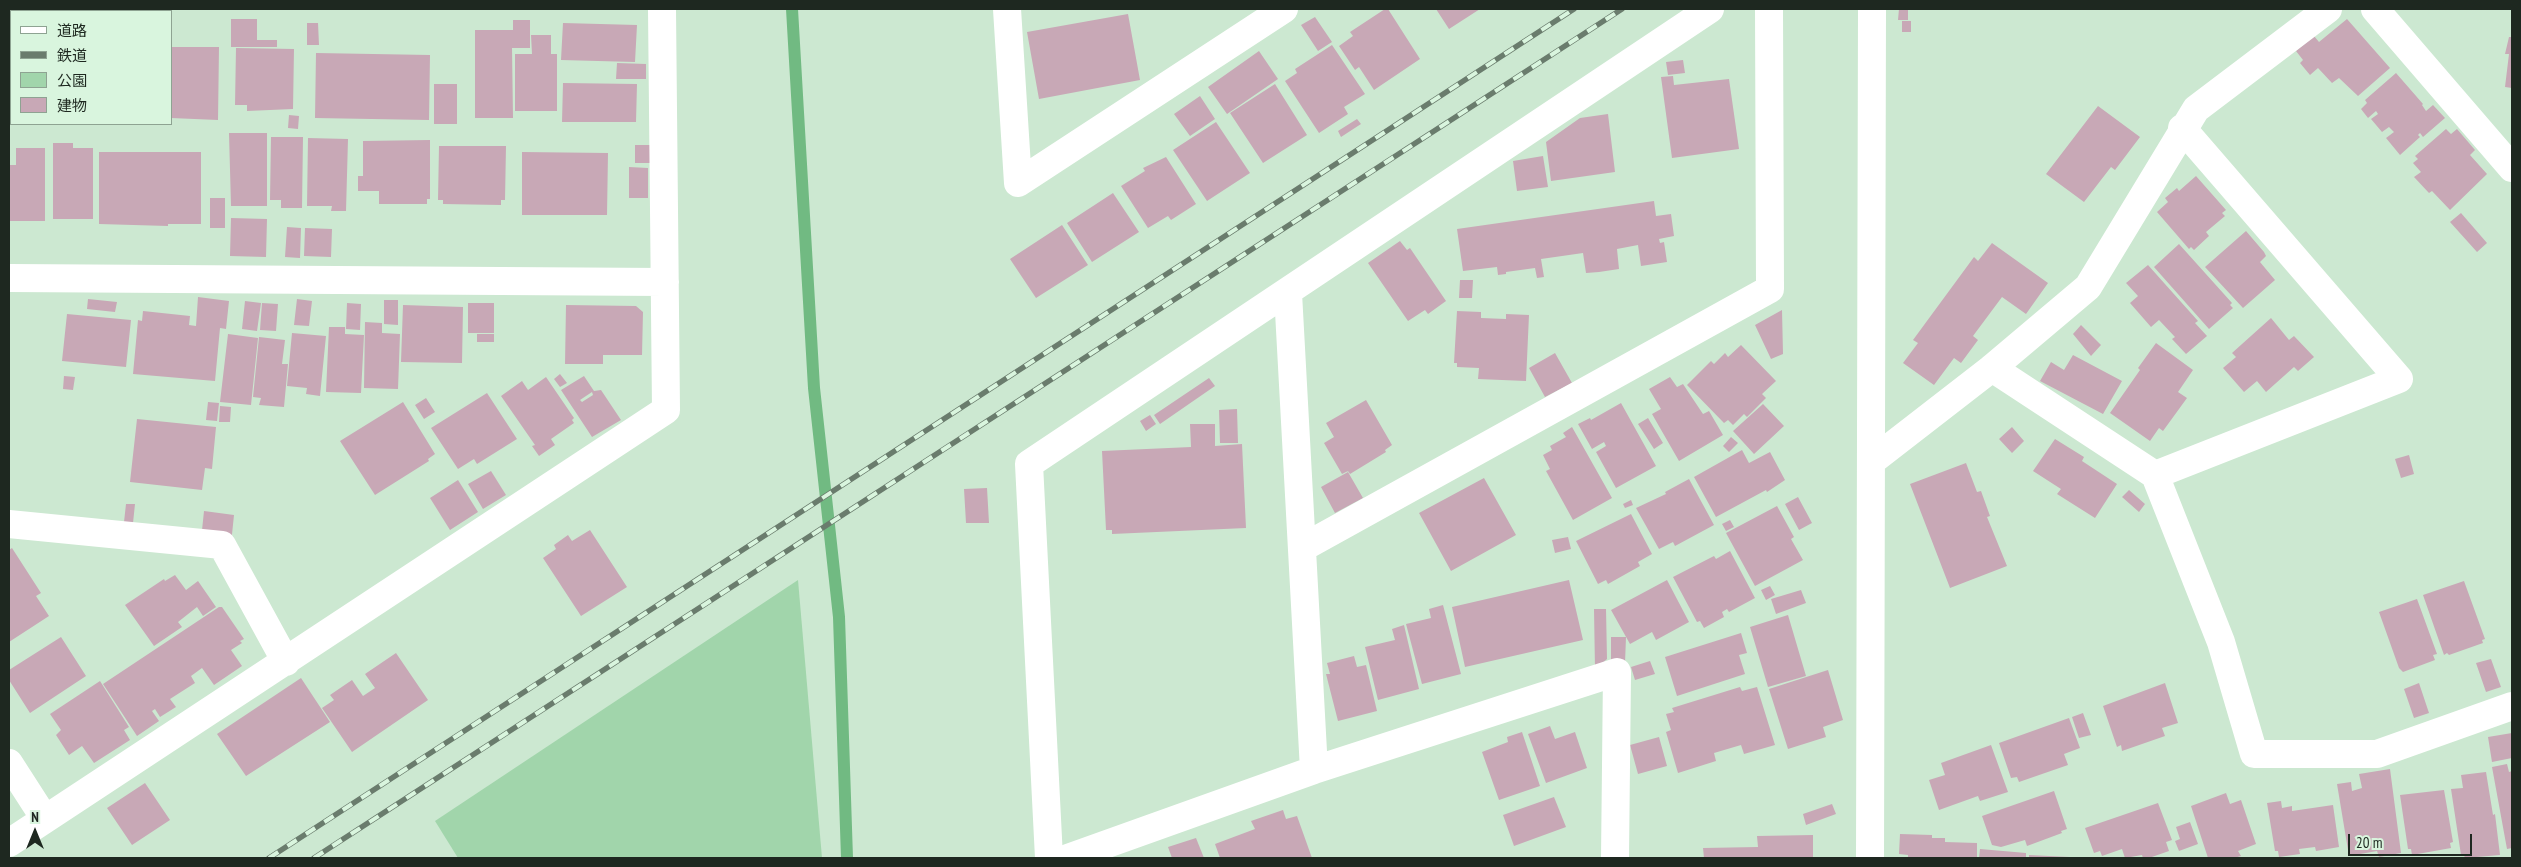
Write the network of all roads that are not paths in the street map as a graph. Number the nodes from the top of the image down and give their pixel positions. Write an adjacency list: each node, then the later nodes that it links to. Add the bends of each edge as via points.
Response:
1 (662, 9): 12 (street)
2 (1007, 9): 3 (street, via 1018,183)
3 (1284, 9)
4 (1710, 9): 13 (street)
5 (1769, 9): 18 (street, via 1770,289)
6 (1872, 9): 15 (street)
7 (2328, 9): 9 (street, via 2196,109)
8 (2375, 9): 10 (street)
9 (2182, 128): 14 (street, via 2088,287); 16 (street, via 2399,379)
10 (2512, 168)
11 (9, 278): 12 (street)
12 (665, 282): 19 (street, via 666,410)
13 (1288, 293): 18 (street); 25 (street, via 1029,464)
14 (1992, 368): 15 (street); 16 (street)
15 (1872, 461): 28 (street)
16 (2155, 475): 20 (street, via 2220,642 2254,754 2377,754)
17 (9, 524): 19 (street, via 222,545)
18 (1302, 548): 22 (street)
19 (286, 662): 23 (street)
20 (2512, 706)
21 (9, 763): 23 (street)
22 (1314, 770): 26 (street); 27 (street, via 1616,672)
23 (45, 819): 24 (street)
24 (9, 843)
25 (1049, 858)
26 (1068, 858)
27 (1615, 858)
28 (1870, 858)

